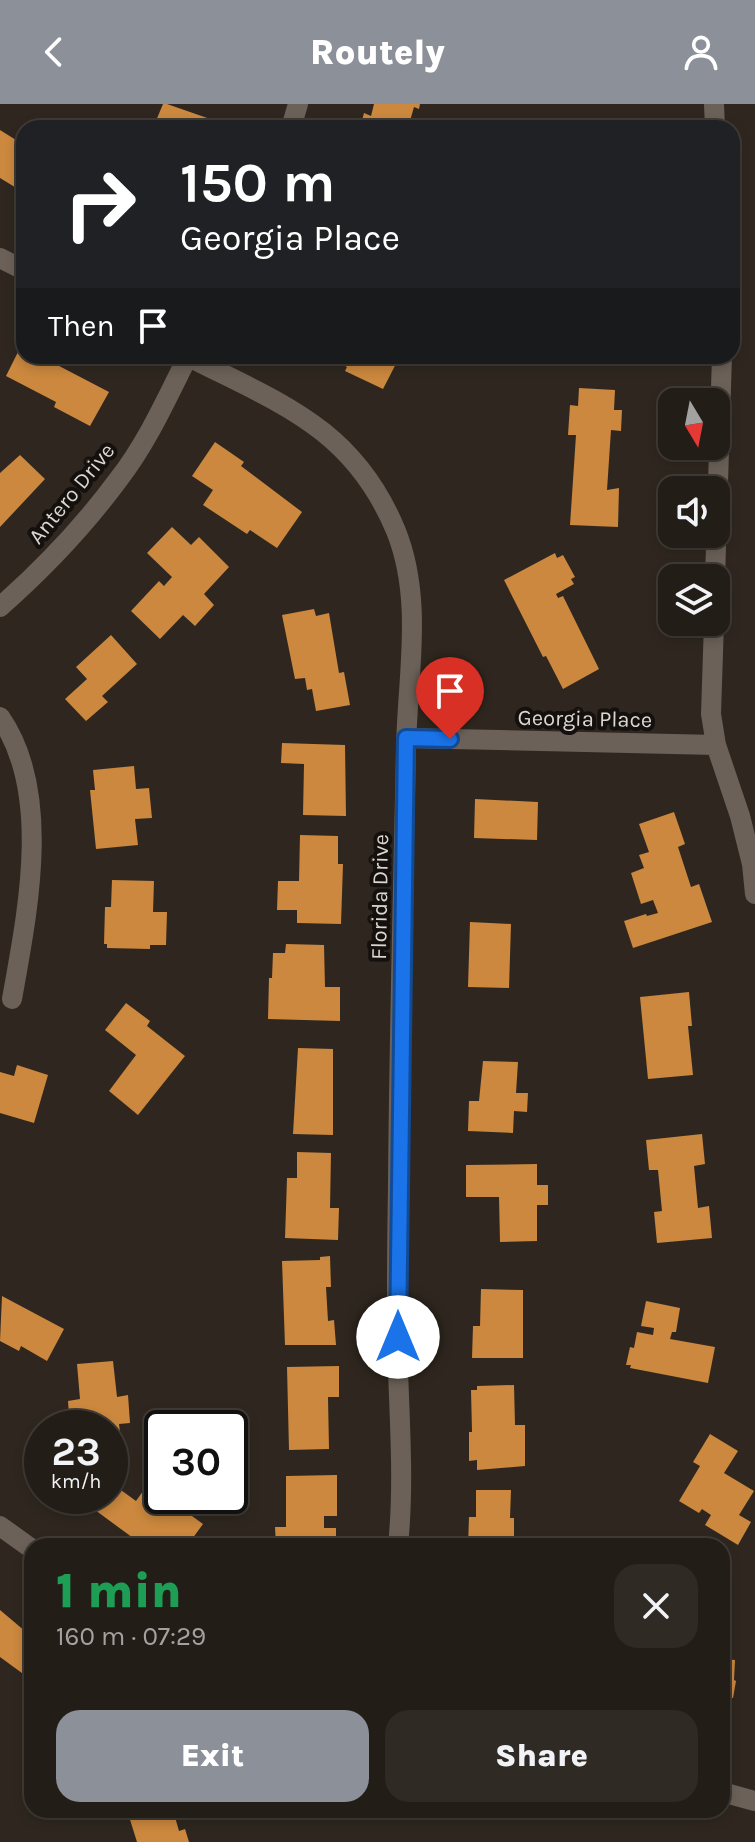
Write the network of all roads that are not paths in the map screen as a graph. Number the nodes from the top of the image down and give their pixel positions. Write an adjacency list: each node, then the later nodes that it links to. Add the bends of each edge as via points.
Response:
1 (184, 364): 5 (street, Antero Drive, via 120,478)
2 (203, 364): 8 (street, Florida Drive, via 311,420 374,488 403,551 412,599)
3 (722, 364): 4 (street)
4 (715, 564)
5 (0, 607)
6 (714, 636): 9 (street, via 711,714)
7 (0, 717): 11 (street, via 17,747 30,807 28,894)
8 (406, 738): 9 (street, Georgia Place); 13 (street, Florida Drive)
9 (716, 745): 10 (street, via 740,816)
10 (755, 894)
11 (12, 999)
12 (0, 1526): 14 (street)
13 (399, 1538)
14 (24, 1543)
15 (730, 1794): 16 (street)
16 (755, 1801)

